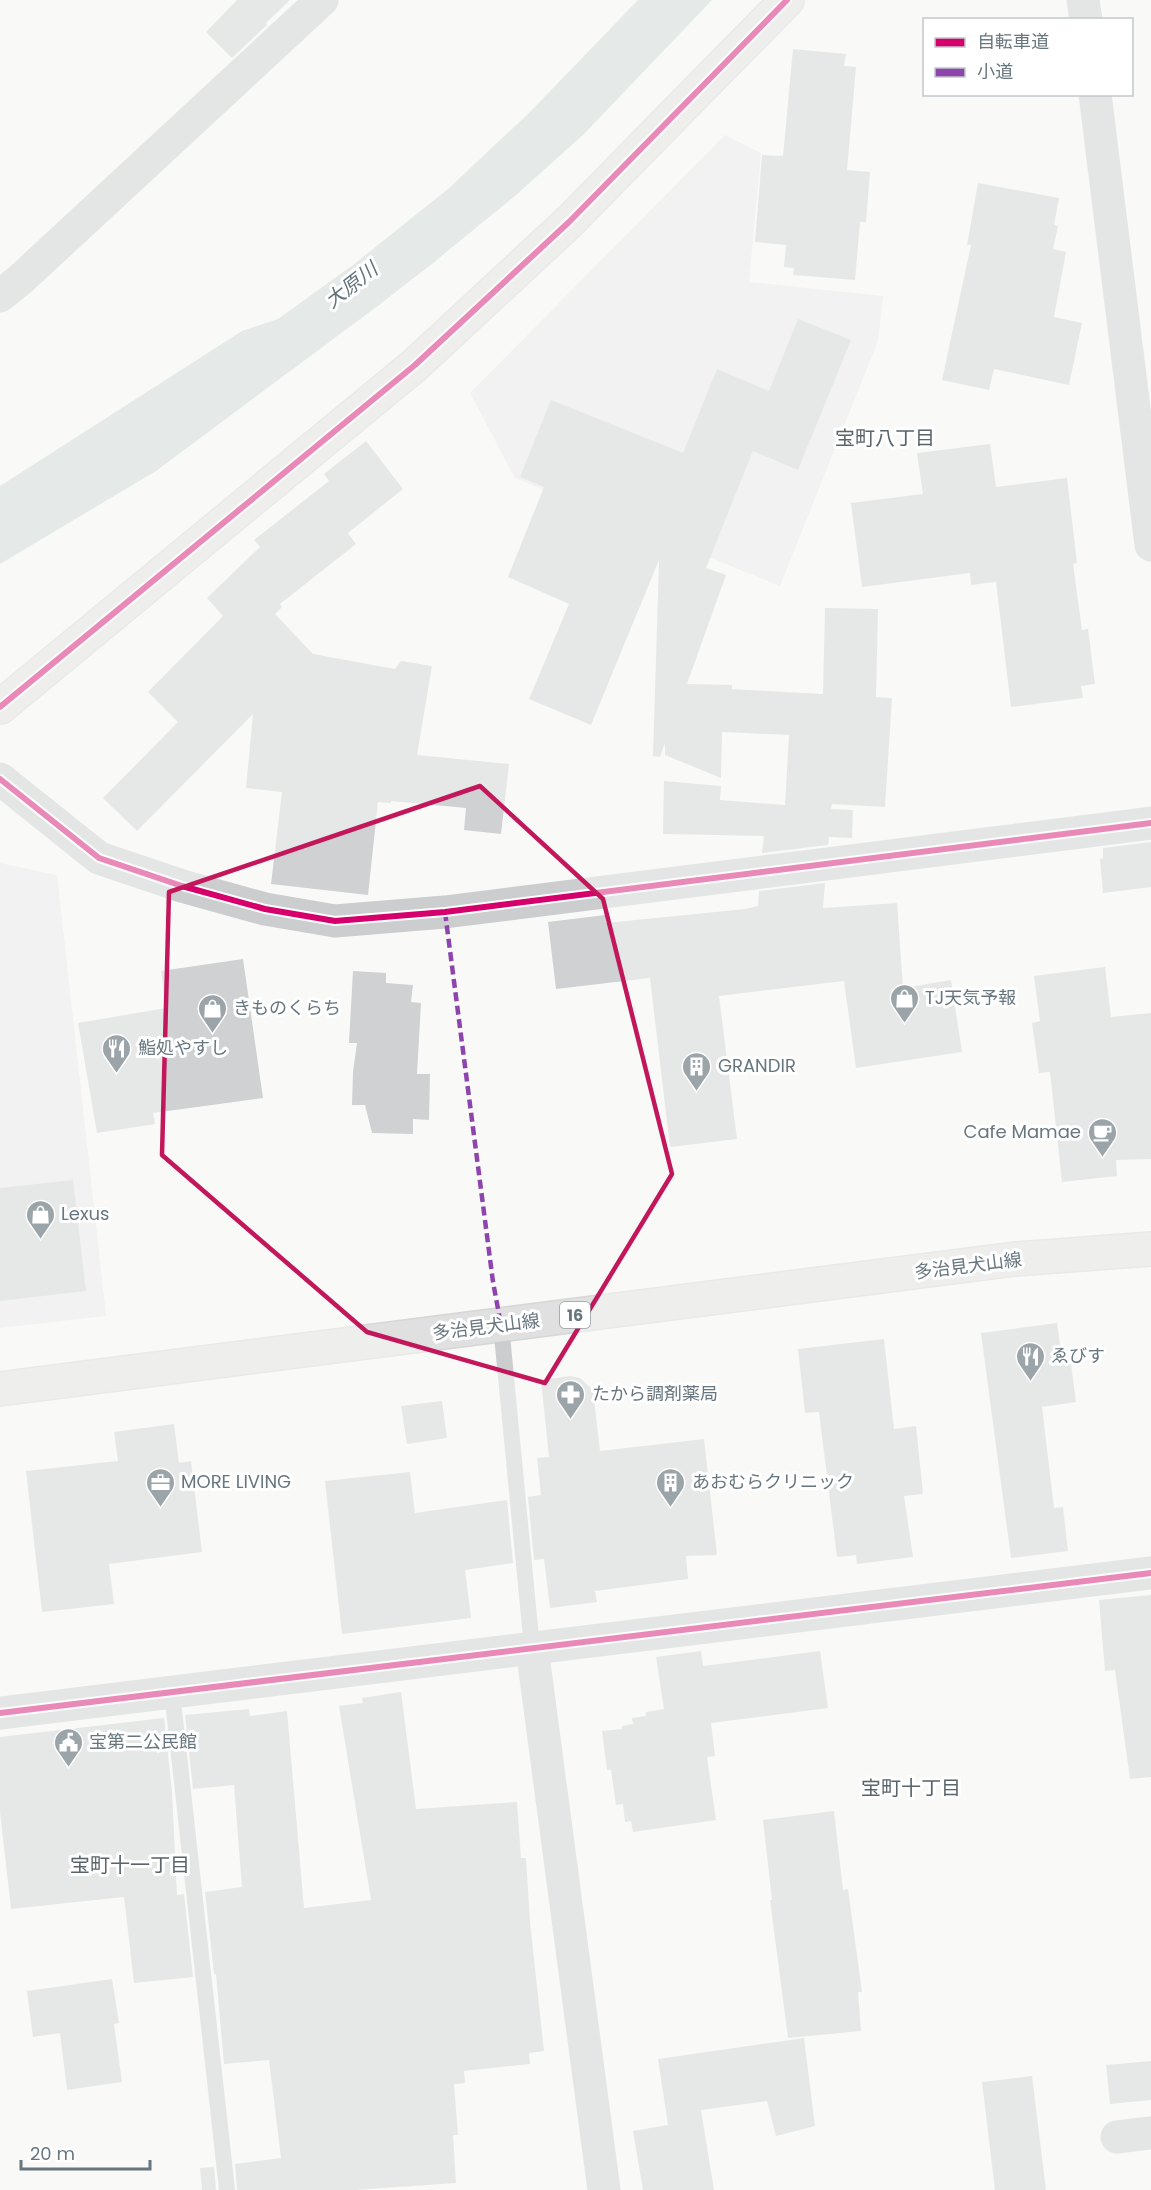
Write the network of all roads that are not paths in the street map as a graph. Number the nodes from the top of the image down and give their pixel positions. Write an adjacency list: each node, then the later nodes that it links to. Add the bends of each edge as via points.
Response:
1 (322, 0): 6 (street)
2 (787, 0): 8 (main road, via 569,222 415,365)
3 (1083, 0): 4 (street)
4 (1086, 18)
5 (1095, 96): 7 (street)
6 (0, 296)
7 (1151, 545)
8 (0, 707)
9 (0, 779): 10 (street, via 99,858 265,909 335,921 445,912)
10 (1151, 823)
11 (1151, 1249): 12 (main road, 多治見犬山線 / 16, via 1015,1259)
12 (501, 1325): 13 (main road, 多治見犬山線 / 16); 15 (lane)
13 (0, 1389)
14 (1151, 1573): 15 (street)
15 (532, 1648): 16 (street); 21 (street)
16 (172, 1692): 17 (street); 20 (lane)
17 (0, 1713)
18 (1151, 2133): 19 (street)
19 (1117, 2137)
20 (227, 2190)
21 (604, 2190)

